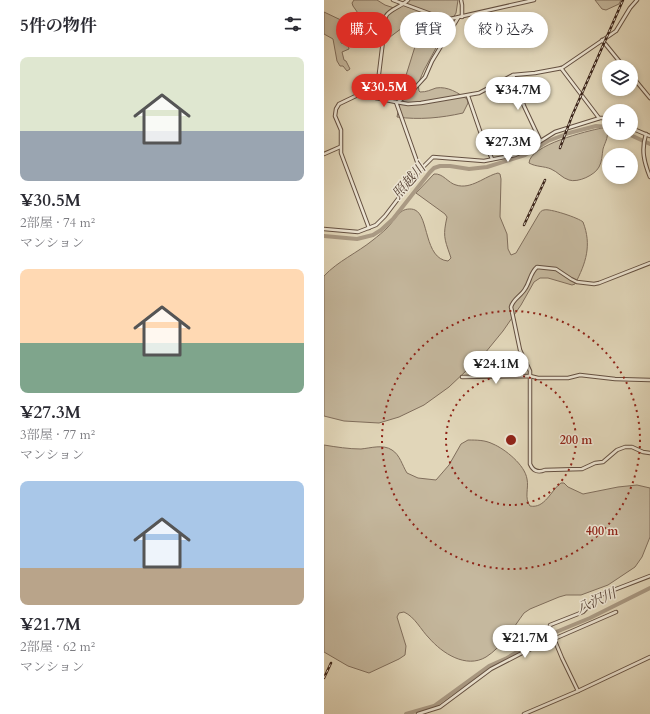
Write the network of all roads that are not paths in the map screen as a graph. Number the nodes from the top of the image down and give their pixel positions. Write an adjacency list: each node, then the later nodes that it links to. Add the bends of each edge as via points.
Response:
1 (392, 0): 6 (street)
2 (408, 0): 6 (street)
3 (461, 0): 7 (street)
4 (534, 0): 7 (street)
5 (638, 0): 9 (street, via 630,8 620,27)
6 (404, 5): 8 (street, via 442,18); 15 (street, via 388,12 386,16)
7 (462, 17): 8 (street)
8 (458, 18): 17 (street, via 425,77)
9 (602, 40): 10 (street); 11 (street)
10 (618, 60)
11 (561, 68): 12 (street); 18 (street)
12 (513, 75): 14 (street); 22 (street)
13 (638, 83): 16 (street)
14 (468, 96): 17 (street, via 415,104); 25 (street)
15 (376, 98): 17 (street); 23 (street, via 360,94 338,106 335,116 341,130)
16 (650, 98)
17 (397, 102): 26 (street)
18 (599, 118): 22 (street, via 555,132)
19 (638, 131): 20 (street)
20 (646, 134): 21 (street); 27 (street, via 642,145)
21 (650, 136)
22 (540, 140): 25 (street, via 520,153)
23 (340, 147): 24 (street); 28 (street)
24 (324, 154)
25 (492, 159): 26 (street, via 484,161 436,157)
26 (420, 170): 28 (street, via 385,216)
27 (650, 177)
28 (369, 228): 29 (street, via 358,232)
29 (324, 229)
30 (650, 263): 31 (street, via 594,284 577,282 554,268 536,268 525,290 511,307 520,350)
31 (530, 376): 32 (street); 33 (street, via 568,378 580,375); 34 (street, via 530,464 534,470 582,469 603,462 617,450 625,447)
32 (462, 377)
33 (650, 380)
34 (650, 453)
35 (650, 576): 37 (street, via 598,596 583,612 550,625)
36 (616, 612): 37 (street)
37 (554, 638): 39 (street); 40 (street, via 491,669 440,707)
38 (650, 657): 39 (street)
39 (578, 691): 41 (street)
40 (418, 714)
41 (524, 714)

